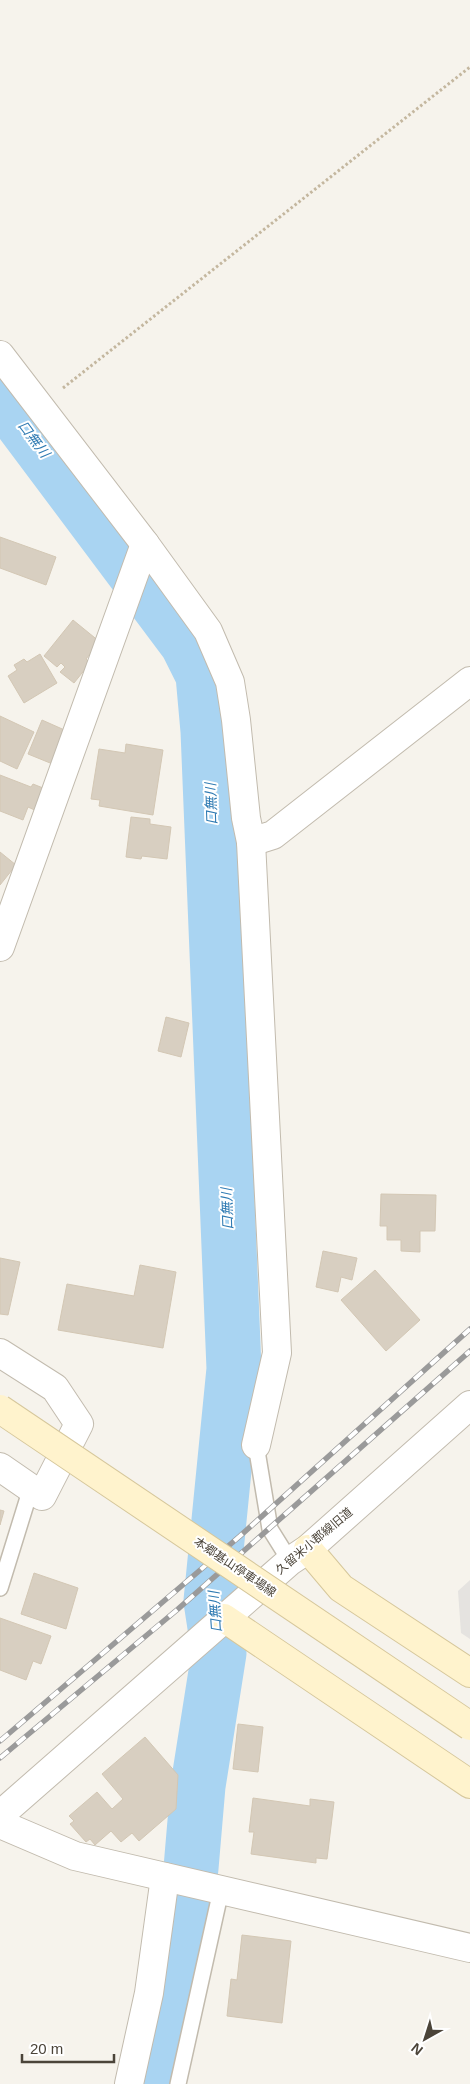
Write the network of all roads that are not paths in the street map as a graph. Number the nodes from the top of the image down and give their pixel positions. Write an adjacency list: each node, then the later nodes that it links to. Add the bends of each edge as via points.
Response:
1 (0, 355): 2 (street)
2 (145, 544): 4 (street, via 208,631 230,682); 5 (street)
3 (470, 681): 4 (street, via 273,835)
4 (251, 842): 9 (street, via 277,1353)
5 (0, 947)
6 (0, 1353): 11 (street, via 54,1388 79,1424 42,1496)
7 (470, 1405): 12 (street, 久留米小郡線旧道)
8 (0, 1409): 16 (main road, 本郷基山停車場線, bridge)
9 (256, 1445): 12 (lane, via 270,1529)
10 (0, 1467): 11 (street)
11 (31, 1488): 13 (lane)
12 (299, 1555): 14 (street, 久留米小郡線旧道); 15 (main road, via 341,1588)
13 (0, 1588)
14 (224, 1618): 17 (main road); 18 (street, 久留米小郡線旧道)
15 (470, 1673)
16 (470, 1726)
17 (470, 1784)
18 (0, 1815)
19 (0, 1824): 20 (street, via 75,1856)
20 (165, 1877): 21 (street); 23 (street, via 149,1993)
21 (221, 1890): 22 (street); 24 (lane)
22 (470, 1948)
23 (129, 2084)
24 (178, 2084)

